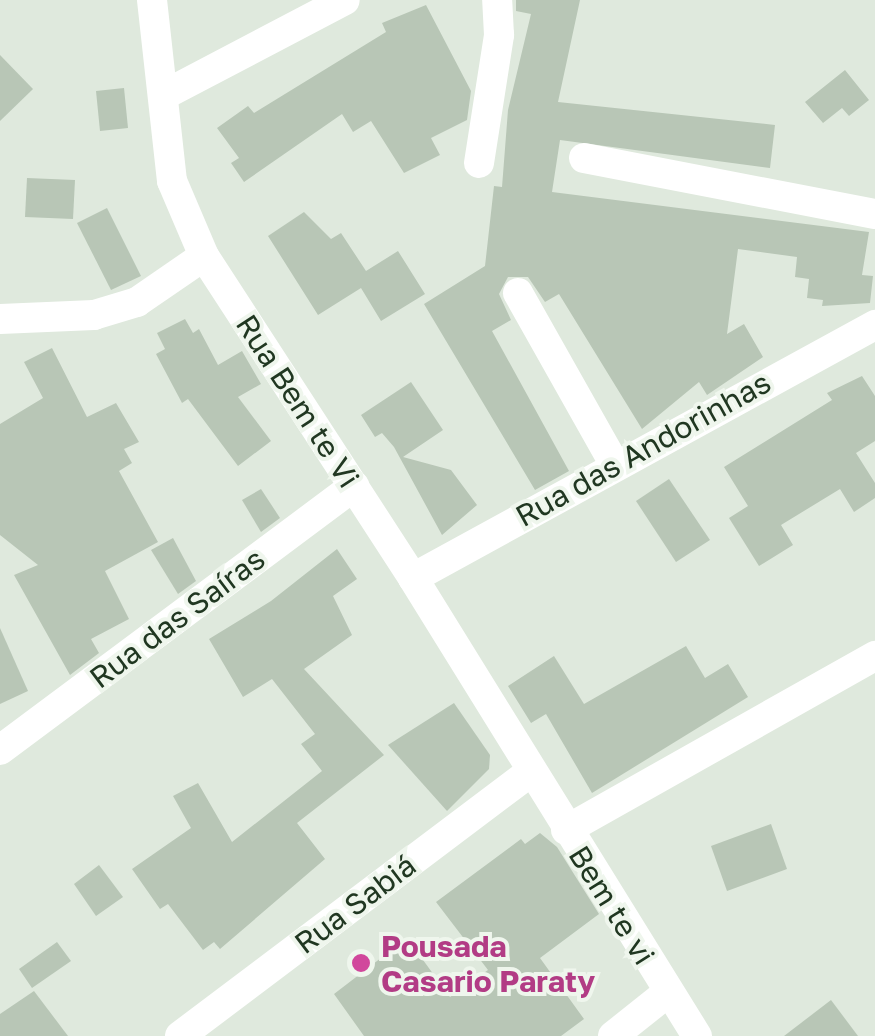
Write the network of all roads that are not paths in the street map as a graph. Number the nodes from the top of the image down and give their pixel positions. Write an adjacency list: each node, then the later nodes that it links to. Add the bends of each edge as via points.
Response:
1 (152, 0): 4 (street, Rua Bem te Vi)
2 (345, 0): 4 (street)
3 (497, 0): 6 (street, via 499,35)
4 (164, 95): 8 (street, Rua Bem te Vi, via 172,182)
5 (584, 158): 7 (street)
6 (479, 163)
7 (875, 214)
8 (204, 256): 10 (street, via 137,302 94,316); 13 (street, Rua Bem te Vi)
9 (518, 294): 12 (street)
10 (0, 319)
11 (875, 325): 12 (street, Rua das Andorinhas)
12 (615, 465): 14 (street, Rua das Andorinhas)
13 (354, 486): 14 (street, Rua Bem te Vi); 16 (street, Rua das Saíras)
14 (414, 578): 17 (street, Rua Bem te Vi)
15 (875, 656): 18 (street)
16 (0, 750)
17 (530, 772): 18 (street, Bem te vi); 20 (street, Rua Sabiá)
18 (566, 830): 19 (street, Bem te vi)
19 (667, 992): 21 (street); 22 (street, Bem te vi)
20 (180, 1036)
21 (613, 1036)
22 (697, 1036)

